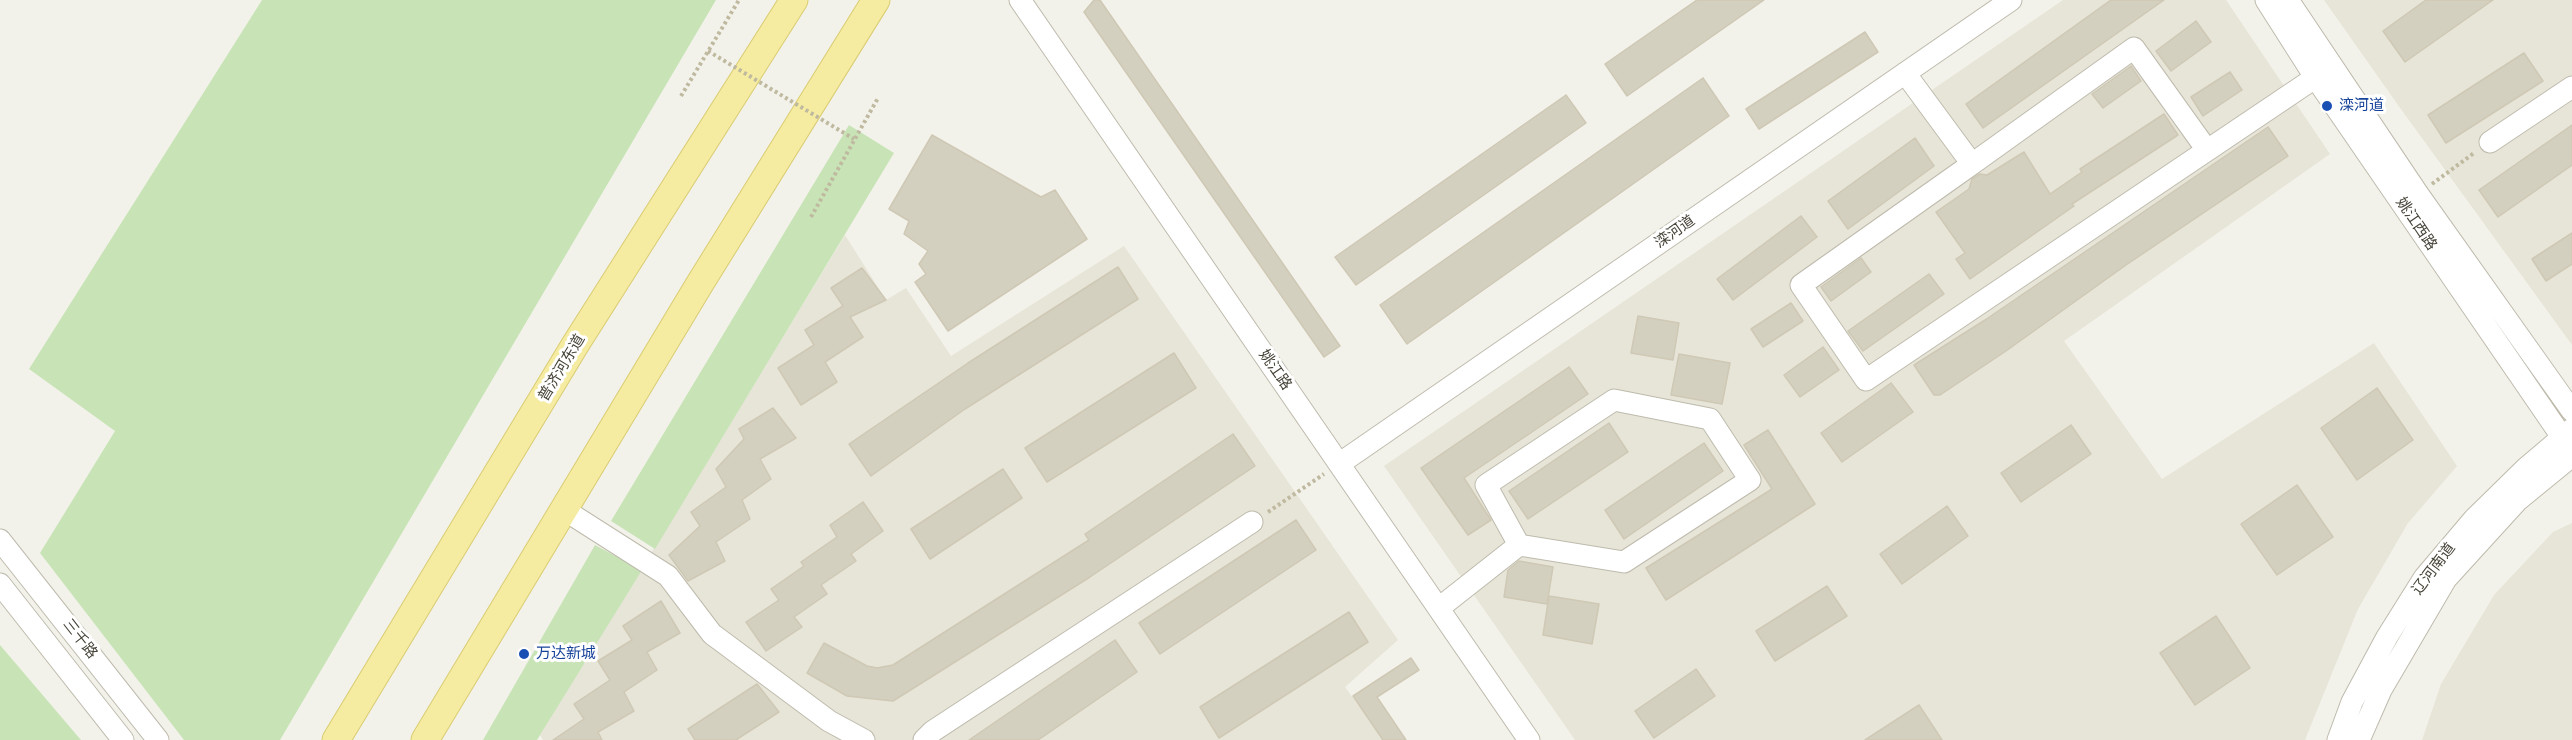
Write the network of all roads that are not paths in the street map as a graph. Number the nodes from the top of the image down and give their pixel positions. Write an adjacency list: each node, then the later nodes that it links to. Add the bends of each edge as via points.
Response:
1 (794, 0): 25 (main road, 普济河东道, via 575,345)
2 (876, 0): 17 (main road)
3 (1020, 0): 16 (street, 姚江路)
4 (2011, 0): 8 (street, 滦河道)
5 (2266, 0): 7 (street, 姚江西路)
6 (2288, 0): 7 (street, 姚江西路)
7 (2323, 72): 11 (street); 13 (street, 姚江西路, via 2418,194); 14 (street, 姚江西路)
8 (1905, 73): 12 (street); 16 (street, 滦河道)
9 (2572, 87): 10 (street)
10 (2490, 142)
11 (2207, 150): 12 (street, via 2134,48); 12 (street, via 1866,380 1801,285)
12 (1972, 164)
13 (2572, 411)
14 (2569, 436): 30 (street, 辽河南道, via 2526,468 2474,519 2424,578 2352,702)
15 (2572, 456): 31 (street, 辽河南道, via 2518,500 2446,579 2381,690)
16 (1339, 464): 22 (street, 姚江路)
17 (563, 509): 26 (main road); 27 (street, via 668,576 712,634 830,721)
18 (1252, 522): 28 (street)
19 (0, 540): 24 (street, 三千路)
20 (1520, 544): 20 (street, via 1624,562 1750,480 1710,419 1614,400 1486,485); 22 (street)
21 (0, 584): 23 (street, 三千路)
22 (1439, 608): 29 (street, 姚江路)
23 (123, 740)
24 (158, 740)
25 (336, 740)
26 (425, 740)
27 (864, 740)
28 (924, 740)
29 (1529, 740)
30 (2338, 740)
31 (2359, 740)

